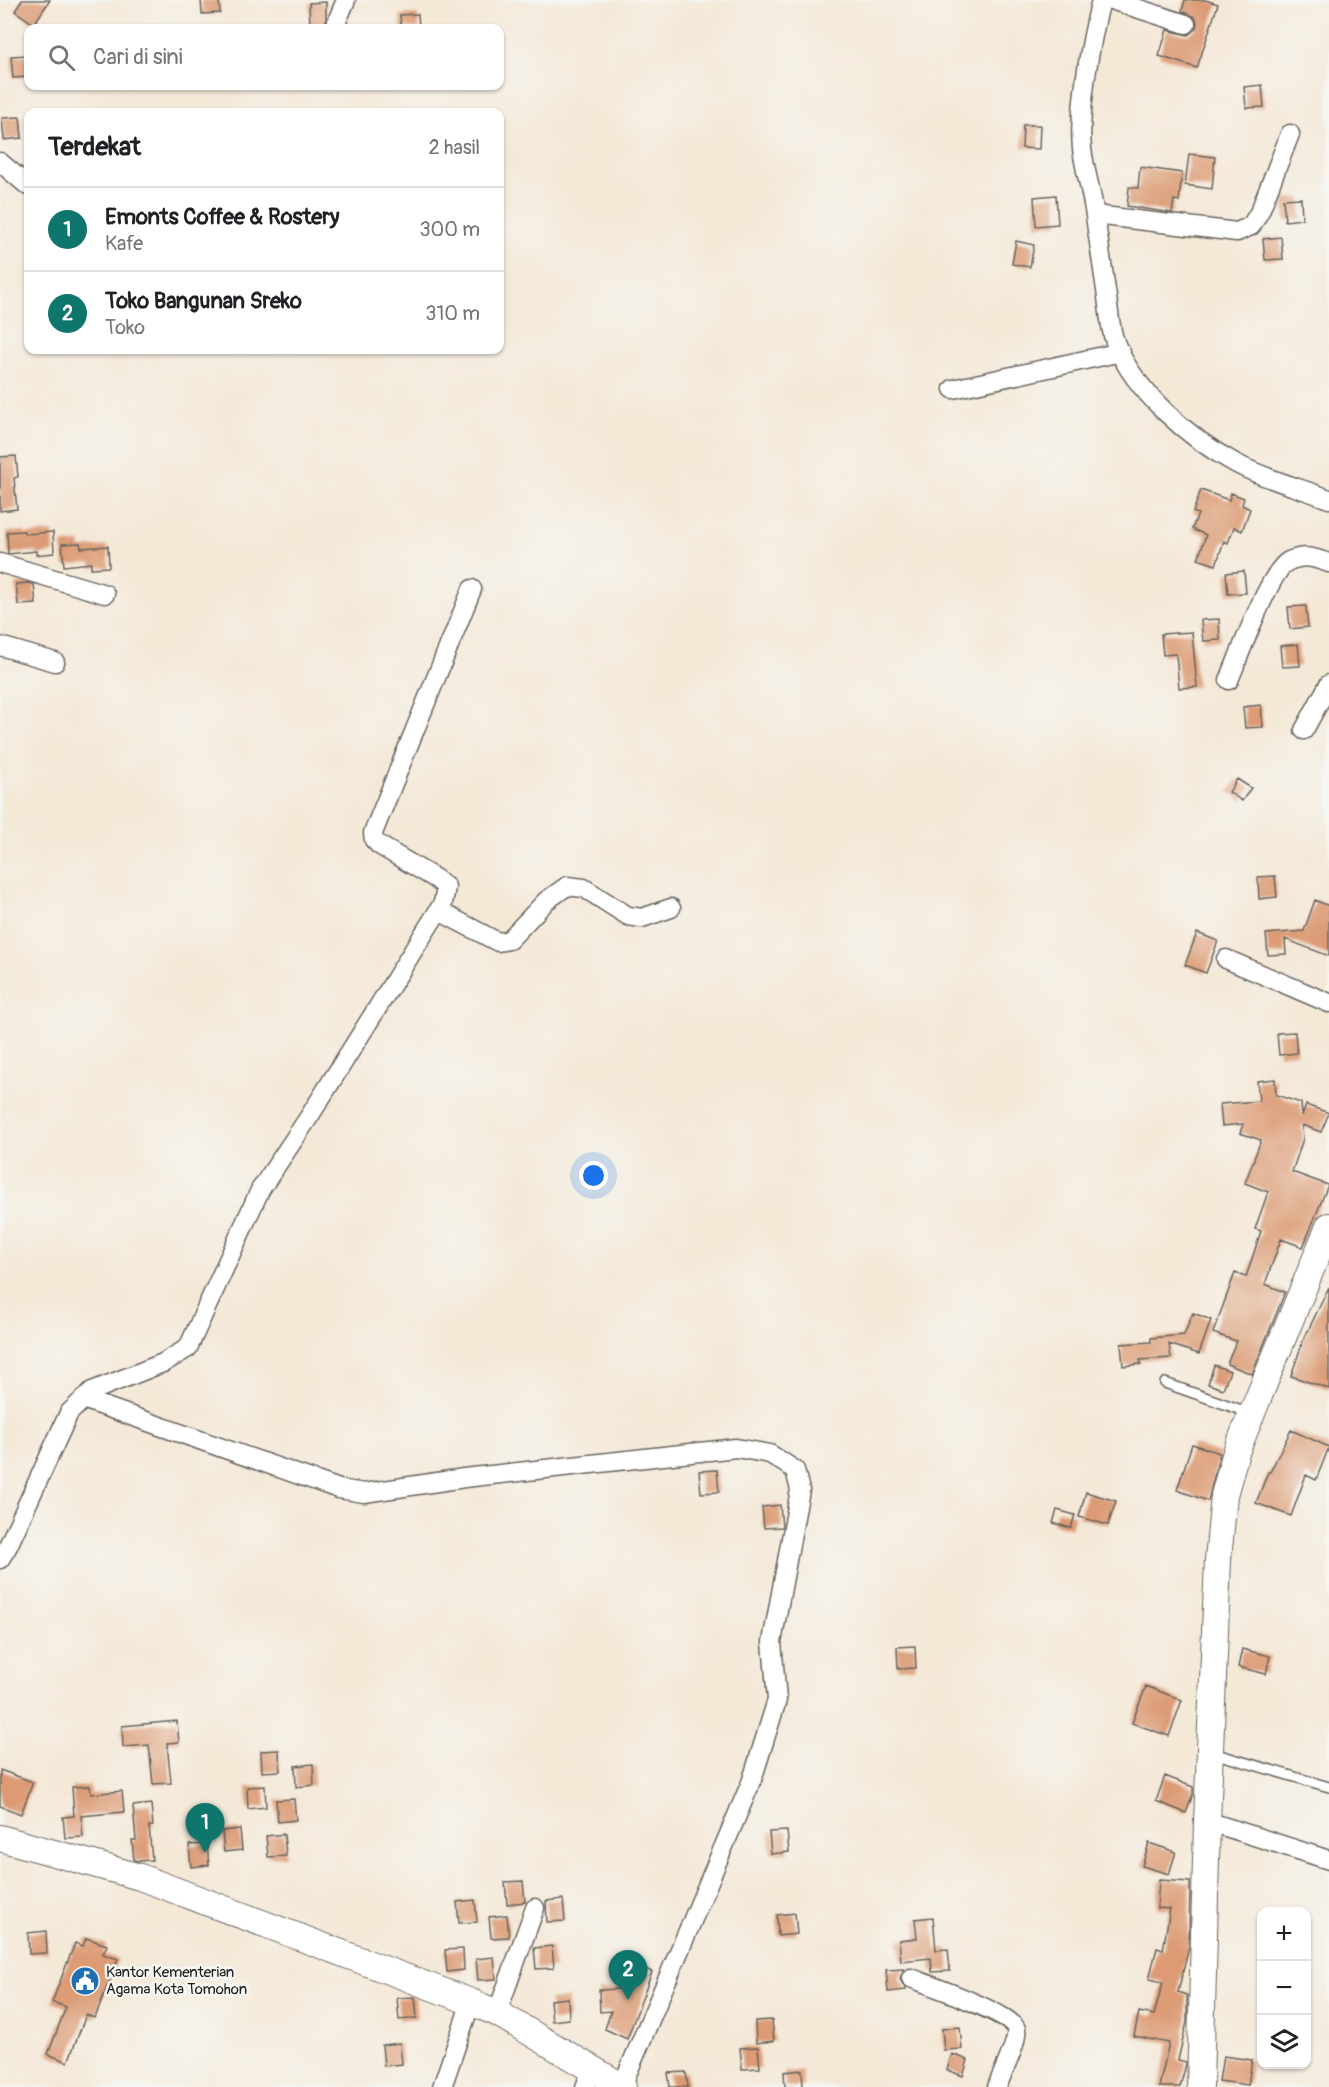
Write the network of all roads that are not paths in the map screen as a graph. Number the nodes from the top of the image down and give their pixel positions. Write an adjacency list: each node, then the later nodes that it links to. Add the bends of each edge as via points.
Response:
1 (345, 0): 4 (street)
2 (1101, 0): 9 (street, via 1082,128)
3 (1111, 0): 5 (street)
4 (337, 21)
5 (1186, 24)
6 (1290, 134): 9 (street, via 1260,211 1251,226 1237,232)
7 (0, 162): 8 (street)
8 (24, 183)
9 (1095, 215): 10 (street, via 1110,323)
10 (1121, 352): 11 (street); 12 (street, via 1150,396 1209,447 1262,476)
11 (953, 389)
12 (1329, 499)
13 (0, 563): 16 (street)
14 (1329, 563): 19 (street, via 1306,556 1287,561 1273,577)
15 (472, 589): 23 (street, via 373,832 379,845 446,886)
16 (105, 594)
17 (0, 646): 18 (street)
18 (55, 662)
19 (1229, 680)
20 (1329, 684): 21 (street)
21 (1304, 730)
22 (671, 909): 23 (street, via 642,918 628,916 584,888 567,886 546,901 509,940 498,942)
23 (439, 910): 28 (street, via 260,1190 188,1348 163,1363 92,1390)
24 (1226, 959): 25 (street)
25 (1329, 1004)
26 (1329, 1226): 29 (main road)
27 (1165, 1383): 29 (lane)
28 (83, 1399): 30 (street, via 69,1413); 42 (street, via 339,1489 364,1493 736,1448 770,1454 795,1470 800,1490 772,1642 777,1700 752,1780)
29 (1252, 1414): 31 (main road, via 1224,1495)
30 (0, 1559)
31 (1210, 1752): 32 (lane); 33 (main road)
32 (1329, 1787)
33 (1207, 1821): 35 (street); 44 (main road)
34 (0, 1838): 38 (main road, via 141,1877)
35 (1329, 1860)
36 (535, 1908): 39 (street)
37 (911, 1978): 43 (street, via 992,2011 1013,2024 1016,2036)
38 (471, 2002): 39 (main road); 41 (street)
39 (497, 2013): 40 (main road)
40 (589, 2078): 42 (main road)
41 (442, 2087)
42 (622, 2087)
43 (997, 2087)
44 (1200, 2087)

